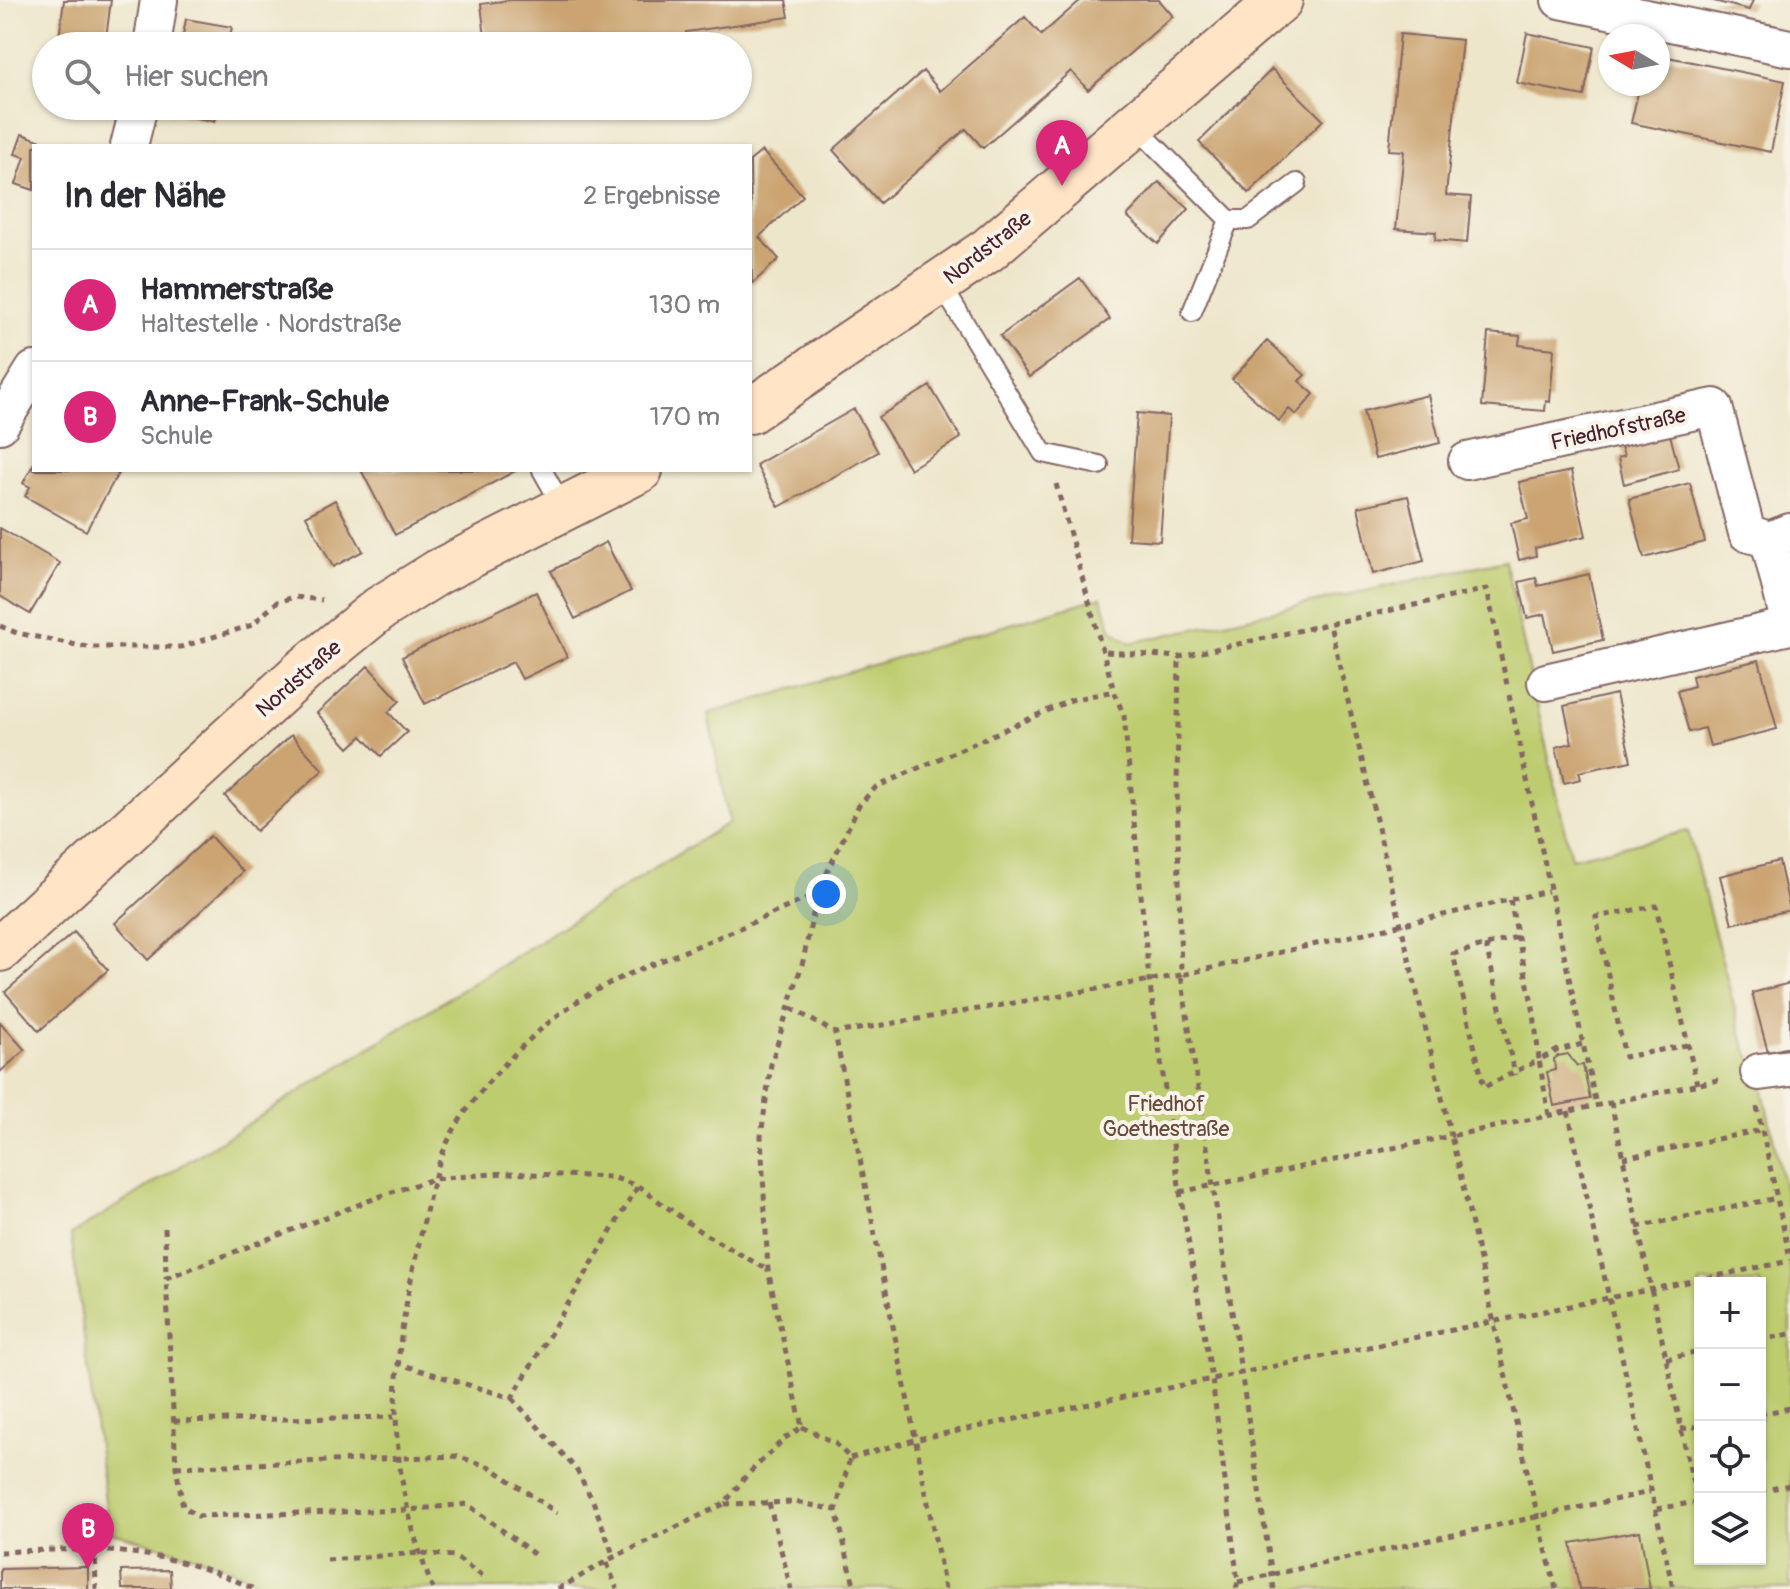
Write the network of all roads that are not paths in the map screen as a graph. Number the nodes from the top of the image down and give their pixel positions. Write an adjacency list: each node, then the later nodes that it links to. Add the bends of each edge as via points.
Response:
1 (159, 0): 4 (street)
2 (1280, 0): 7 (main road, Nordstraße)
3 (1560, 0): 5 (street)
4 (154, 32)
5 (1790, 48)
6 (136, 120): 8 (street)
7 (1133, 124): 10 (lane); 11 (main road, Nordstraße)
8 (130, 144)
9 (1297, 183): 10 (lane, via 1248,220)
10 (1229, 220): 12 (lane)
11 (941, 284): 14 (main road, Nordstraße); 17 (lane, via 1043,453)
12 (1192, 312)
13 (32, 373): 15 (street)
14 (752, 410)
15 (0, 425)
16 (1467, 461): 21 (street, Friedhofstraße, via 1714,407 1747,533)
17 (1099, 465)
18 (543, 472): 20 (lane)
19 (636, 472): 20 (main road, Nordstraße)
20 (564, 509): 24 (main road, Nordstraße, via 438,572 379,609 303,671)
21 (1779, 536): 22 (street, Friedhofstraße)
22 (1790, 625): 23 (street, Friedhofstraße)
23 (1546, 682)
24 (0, 949)

